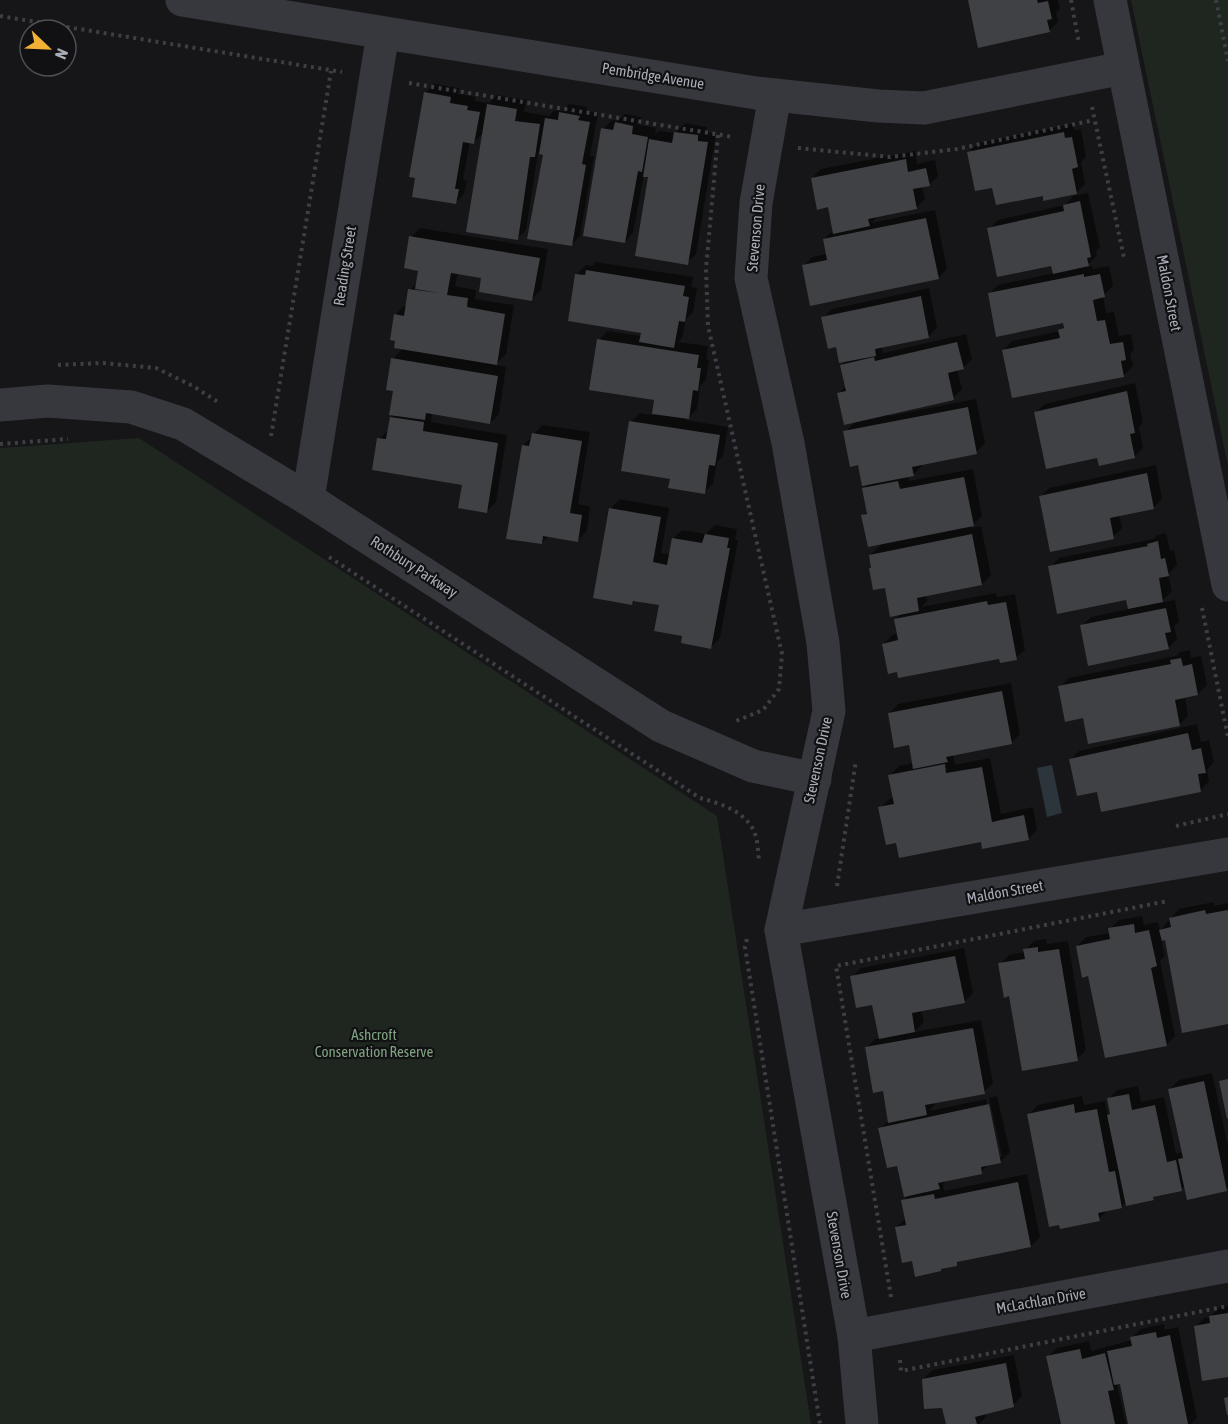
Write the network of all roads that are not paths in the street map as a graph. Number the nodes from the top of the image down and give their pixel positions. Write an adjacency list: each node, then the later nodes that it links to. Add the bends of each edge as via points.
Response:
1 (182, 0): 3 (street, Pembridge Avenue)
2 (1110, 0): 4 (street, Maldon Street)
3 (383, 33): 5 (street, Pembridge Avenue); 7 (street, Reading Street)
4 (1123, 68): 5 (street, Pembridge Avenue, via 924,108); 8 (street, Maldon Street)
5 (775, 95): 9 (street, Stevenson Drive, via 756,203 751,278 788,443 823,643 829,711)
6 (0, 405): 7 (street, Rothbury Parkway, via 48,401 131,406 183,424)
7 (308, 499): 9 (street, Rothbury Parkway, via 662,726 753,766)
8 (1228, 585)
9 (815, 778): 11 (street, Stevenson Drive)
10 (1228, 854): 11 (street, Maldon Street)
11 (781, 930): 13 (street, Stevenson Drive)
12 (1228, 1266): 13 (street, McLachlan Drive)
13 (854, 1336): 14 (street, Stevenson Drive)
14 (862, 1424)

